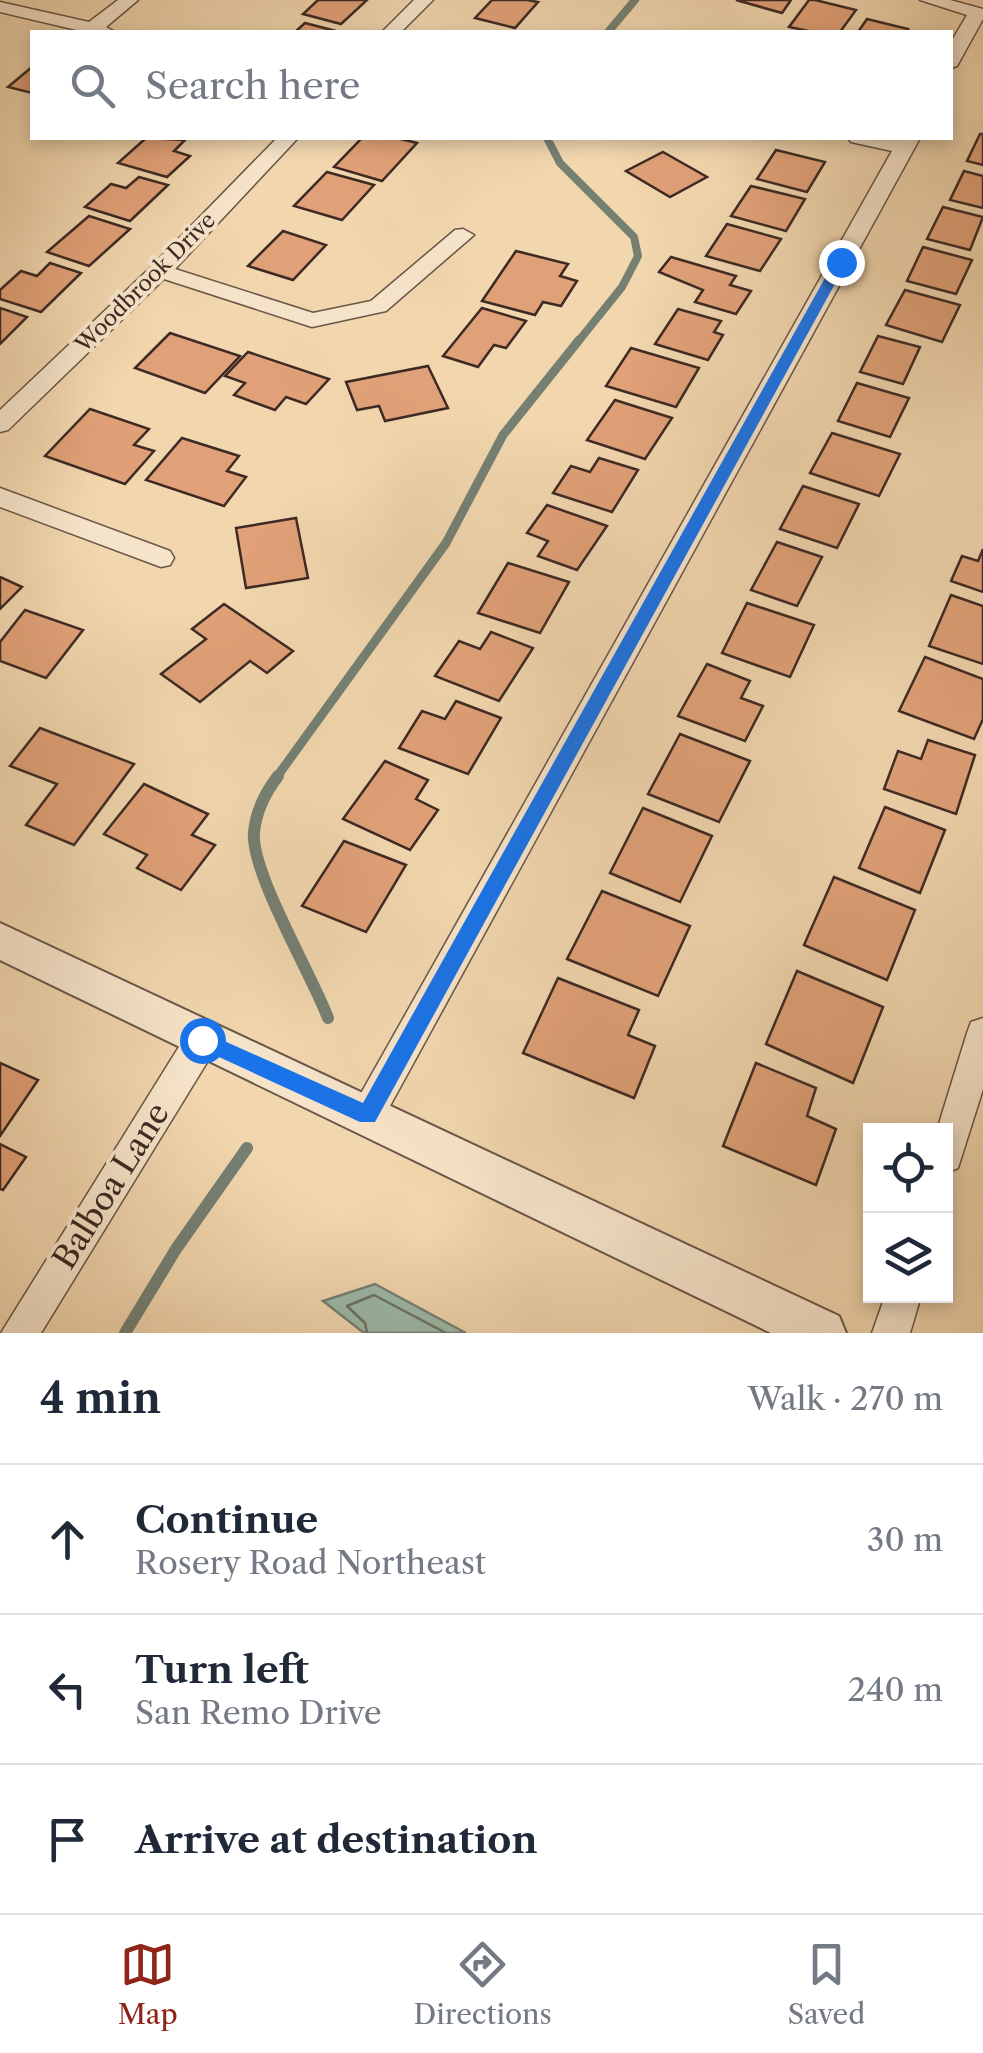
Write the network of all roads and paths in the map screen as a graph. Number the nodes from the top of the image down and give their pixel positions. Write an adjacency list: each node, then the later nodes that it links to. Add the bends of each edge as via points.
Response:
1 (129, 0): 7 (street)
2 (424, 0): 8 (street)
3 (929, 0): 5 (street)
4 (0, 8): 6 (street)
5 (980, 14): 9 (street)
6 (95, 30)
7 (100, 30)
8 (394, 30)
9 (953, 57)
10 (286, 140): 14 (street, Woodbrook Drive)
11 (878, 140): 12 (street)
12 (907, 143): 21 (street)
13 (463, 235): 14 (street, via 378,306 312,320)
14 (160, 270): 15 (street, Woodbrook Drive)
15 (0, 424)
16 (0, 497): 17 (street)
17 (161, 558)
18 (0, 942): 20 (street)
19 (983, 1034): 22 (street)
20 (202, 1040): 21 (street); 24 (street, Balboa Lane)
21 (368, 1115): 25 (street)
22 (953, 1133)
23 (900, 1303): 26 (street)
24 (20, 1333)
25 (822, 1333)
26 (891, 1333)

